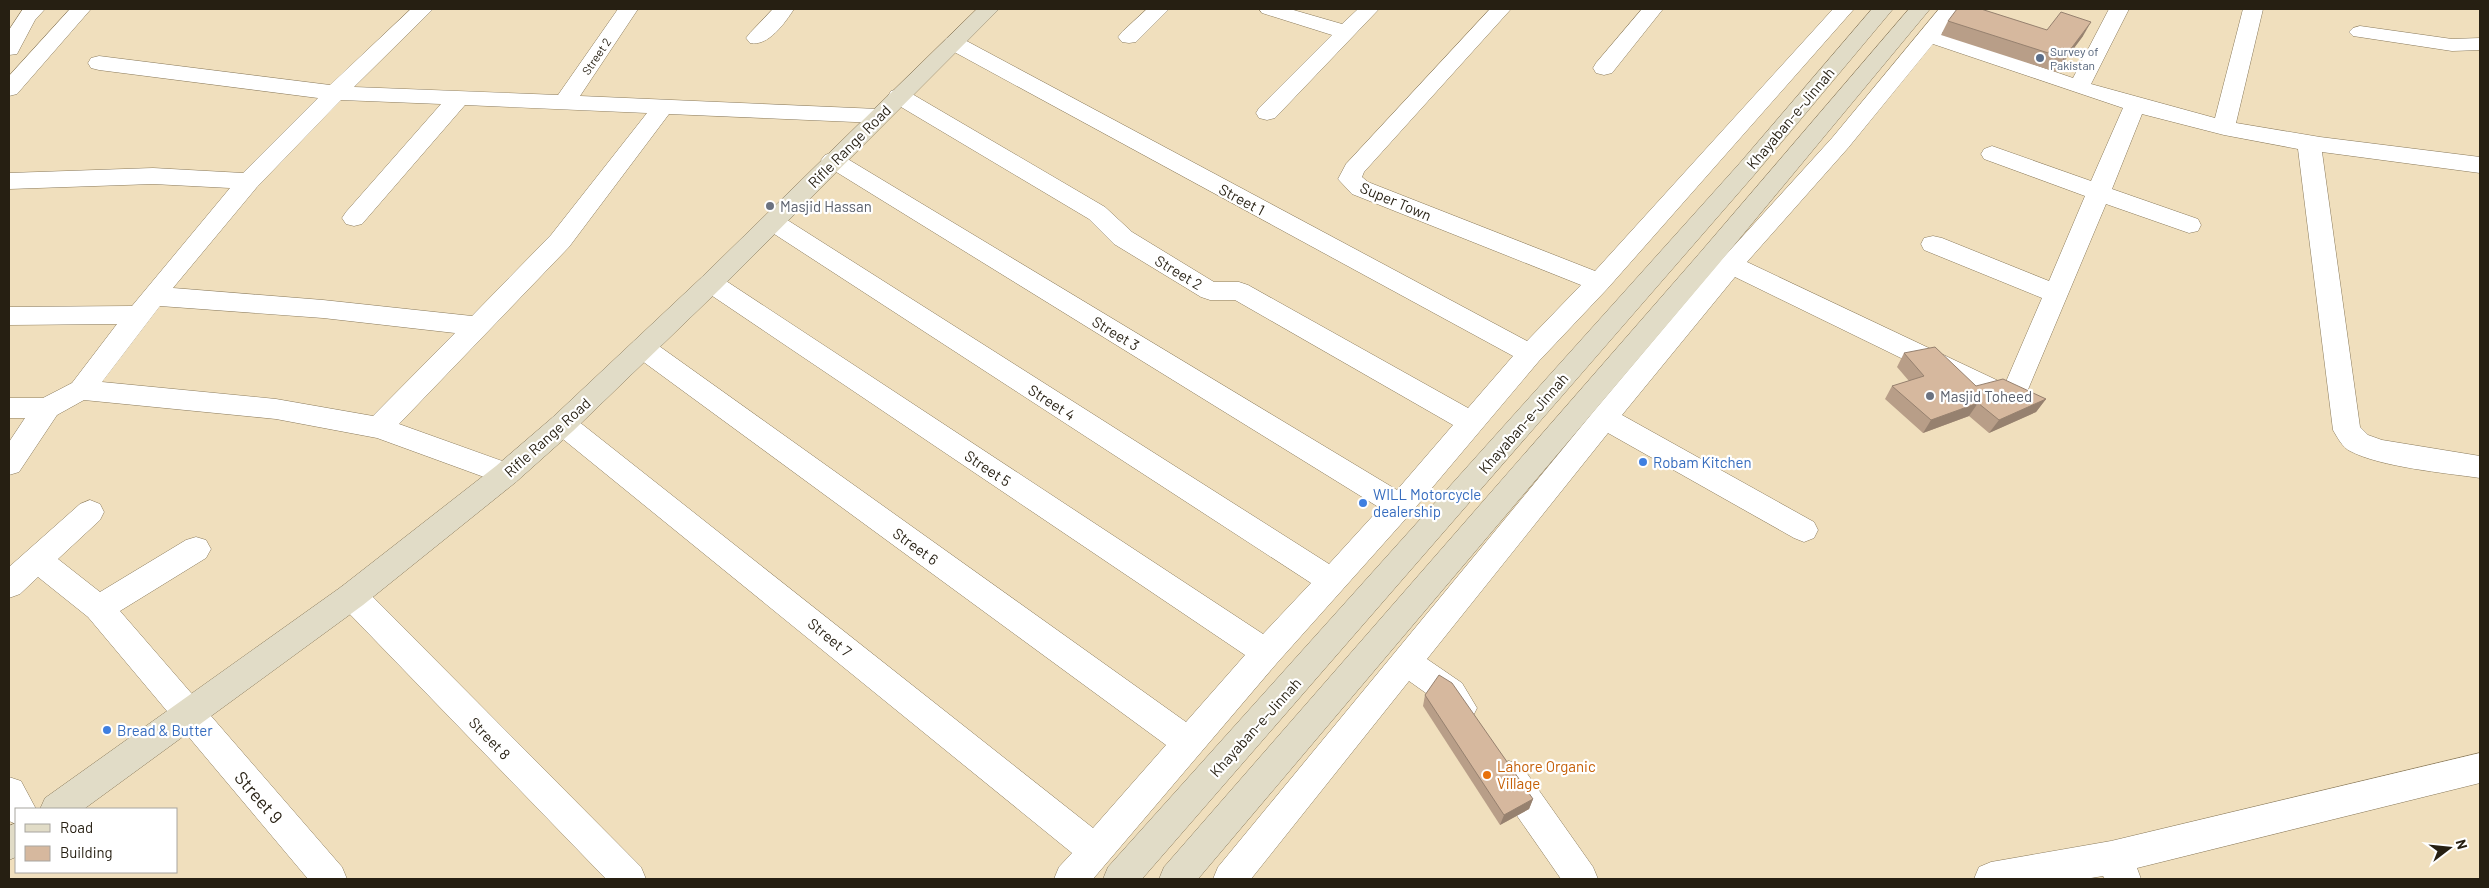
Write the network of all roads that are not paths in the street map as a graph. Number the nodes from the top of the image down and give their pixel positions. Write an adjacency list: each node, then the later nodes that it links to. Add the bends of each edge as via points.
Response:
1 (35, 9): 25 (street, via 26,17)
2 (81, 9): 29 (street)
3 (424, 9): 30 (street)
4 (628, 9): 33 (street, Street 2)
5 (784, 9): 22 (street)
6 (989, 9): 23 (main road, Rifle Range Road)
7 (1159, 9): 21 (street)
8 (1269, 9): 18 (street)
9 (1369, 9): 18 (street)
10 (1501, 9): 51 (street, Super Town, via 1354,169 1350,179 1360,188)
11 (1653, 9): 27 (street)
12 (1844, 9): 51 (street)
13 (1883, 9): 91 (main road, Khayaban-e-Jinnah, via 1740,176)
14 (1920, 9): 92 (main road, Khayaban-e-Jinnah, via 1708,261)
15 (1950, 9): 20 (street)
16 (2119, 9): 28 (street)
17 (2253, 9): 38 (street)
18 (1346, 32): 36 (street)
19 (2360, 32): 24 (street, via 2452,45)
20 (1928, 35): 28 (street); 50 (street, via 1840,143)
21 (1129, 37)
22 (757, 38)
23 (954, 43): 31 (main road, Rifle Range Road); 58 (street, Street 1)
24 (2480, 44)
25 (9, 49)
26 (99, 63): 30 (street)
27 (1604, 68)
28 (2079, 87): 34 (street)
29 (9, 89)
30 (335, 93): 32 (street); 44 (street)
31 (899, 96): 37 (main road, Rifle Range Road); 63 (street, Street 2, via 1097,213 1123,238 1210,291 1239,291)
32 (459, 98): 33 (street); 46 (street)
33 (564, 103): 35 (street)
34 (2135, 105): 38 (street); 45 (street)
35 (664, 106): 37 (street); 56 (street, via 560,241)
36 (1267, 113)
37 (878, 116): 41 (main road, Rifle Range Road)
38 (2224, 128): 39 (street)
39 (2309, 144): 42 (street); 67 (street, via 2348,430 2358,443 2382,451)
40 (1992, 154): 45 (street)
41 (833, 160): 47 (main road, Rifle Range Road); 69 (street, Street 3)
42 (2480, 165)
43 (9, 181): 44 (street, via 153,176)
44 (249, 181): 54 (street)
45 (2098, 192): 48 (street); 53 (street)
46 (354, 218)
47 (773, 222): 52 (main road, Rifle Range Road); 74 (street, Street 4)
48 (2189, 225)
49 (1933, 244): 53 (street)
50 (1731, 265): 53 (street, via 1927,361 1994,392 2008,395 2015,392); 62 (street)
51 (1599, 282): 58 (street)
52 (711, 283): 57 (main road, Rifle Range Road); 78 (street, Street 5)
53 (2056, 294)
54 (146, 306): 55 (street); 56 (street, via 323,309); 59 (street)
55 (9, 316)
56 (478, 326): 65 (street)
57 (643, 348): 64 (main road, Rifle Range Road); 81 (street, Street 6)
58 (1530, 354): 63 (street)
59 (81, 390): 61 (street); 65 (street, via 276,409)
60 (9, 408): 61 (street)
61 (47, 408): 66 (street)
62 (1604, 418): 71 (street); 79 (street)
63 (1471, 422): 69 (street)
64 (563, 424): 68 (main road, Rifle Range Road); 86 (street, Street 7)
65 (379, 428): 68 (street)
66 (9, 464)
67 (2480, 468)
68 (506, 474): 76 (main road, Rifle Range Road)
69 (1400, 506): 74 (street)
70 (90, 512): 73 (street)
71 (1804, 530)
72 (196, 549): 77 (street)
73 (38, 560): 75 (street); 77 (street, Street 9)
74 (1332, 582): 78 (street)
75 (9, 585)
76 (352, 596): 80 (main road, Rifle Range Road); 89 (street, Street 8)
77 (99, 608): 80 (street, Street 9)
78 (1266, 653): 81 (street)
79 (1407, 662): 93 (street); 94 (street, via 1451,693)
80 (188, 715): 85 (main road, Rifle Range Road); 88 (street, Street 9)
81 (1190, 743): 86 (street)
82 (2480, 768): 87 (street)
83 (9, 792): 84 (street)
84 (18, 808)
85 (58, 808)
86 (1096, 851): 90 (street)
87 (2117, 868): 95 (street)
88 (330, 879)
89 (629, 879)
90 (1071, 879)
91 (1120, 879)
92 (1176, 879)
93 (1230, 879)
94 (1581, 879)
95 (1991, 879)

